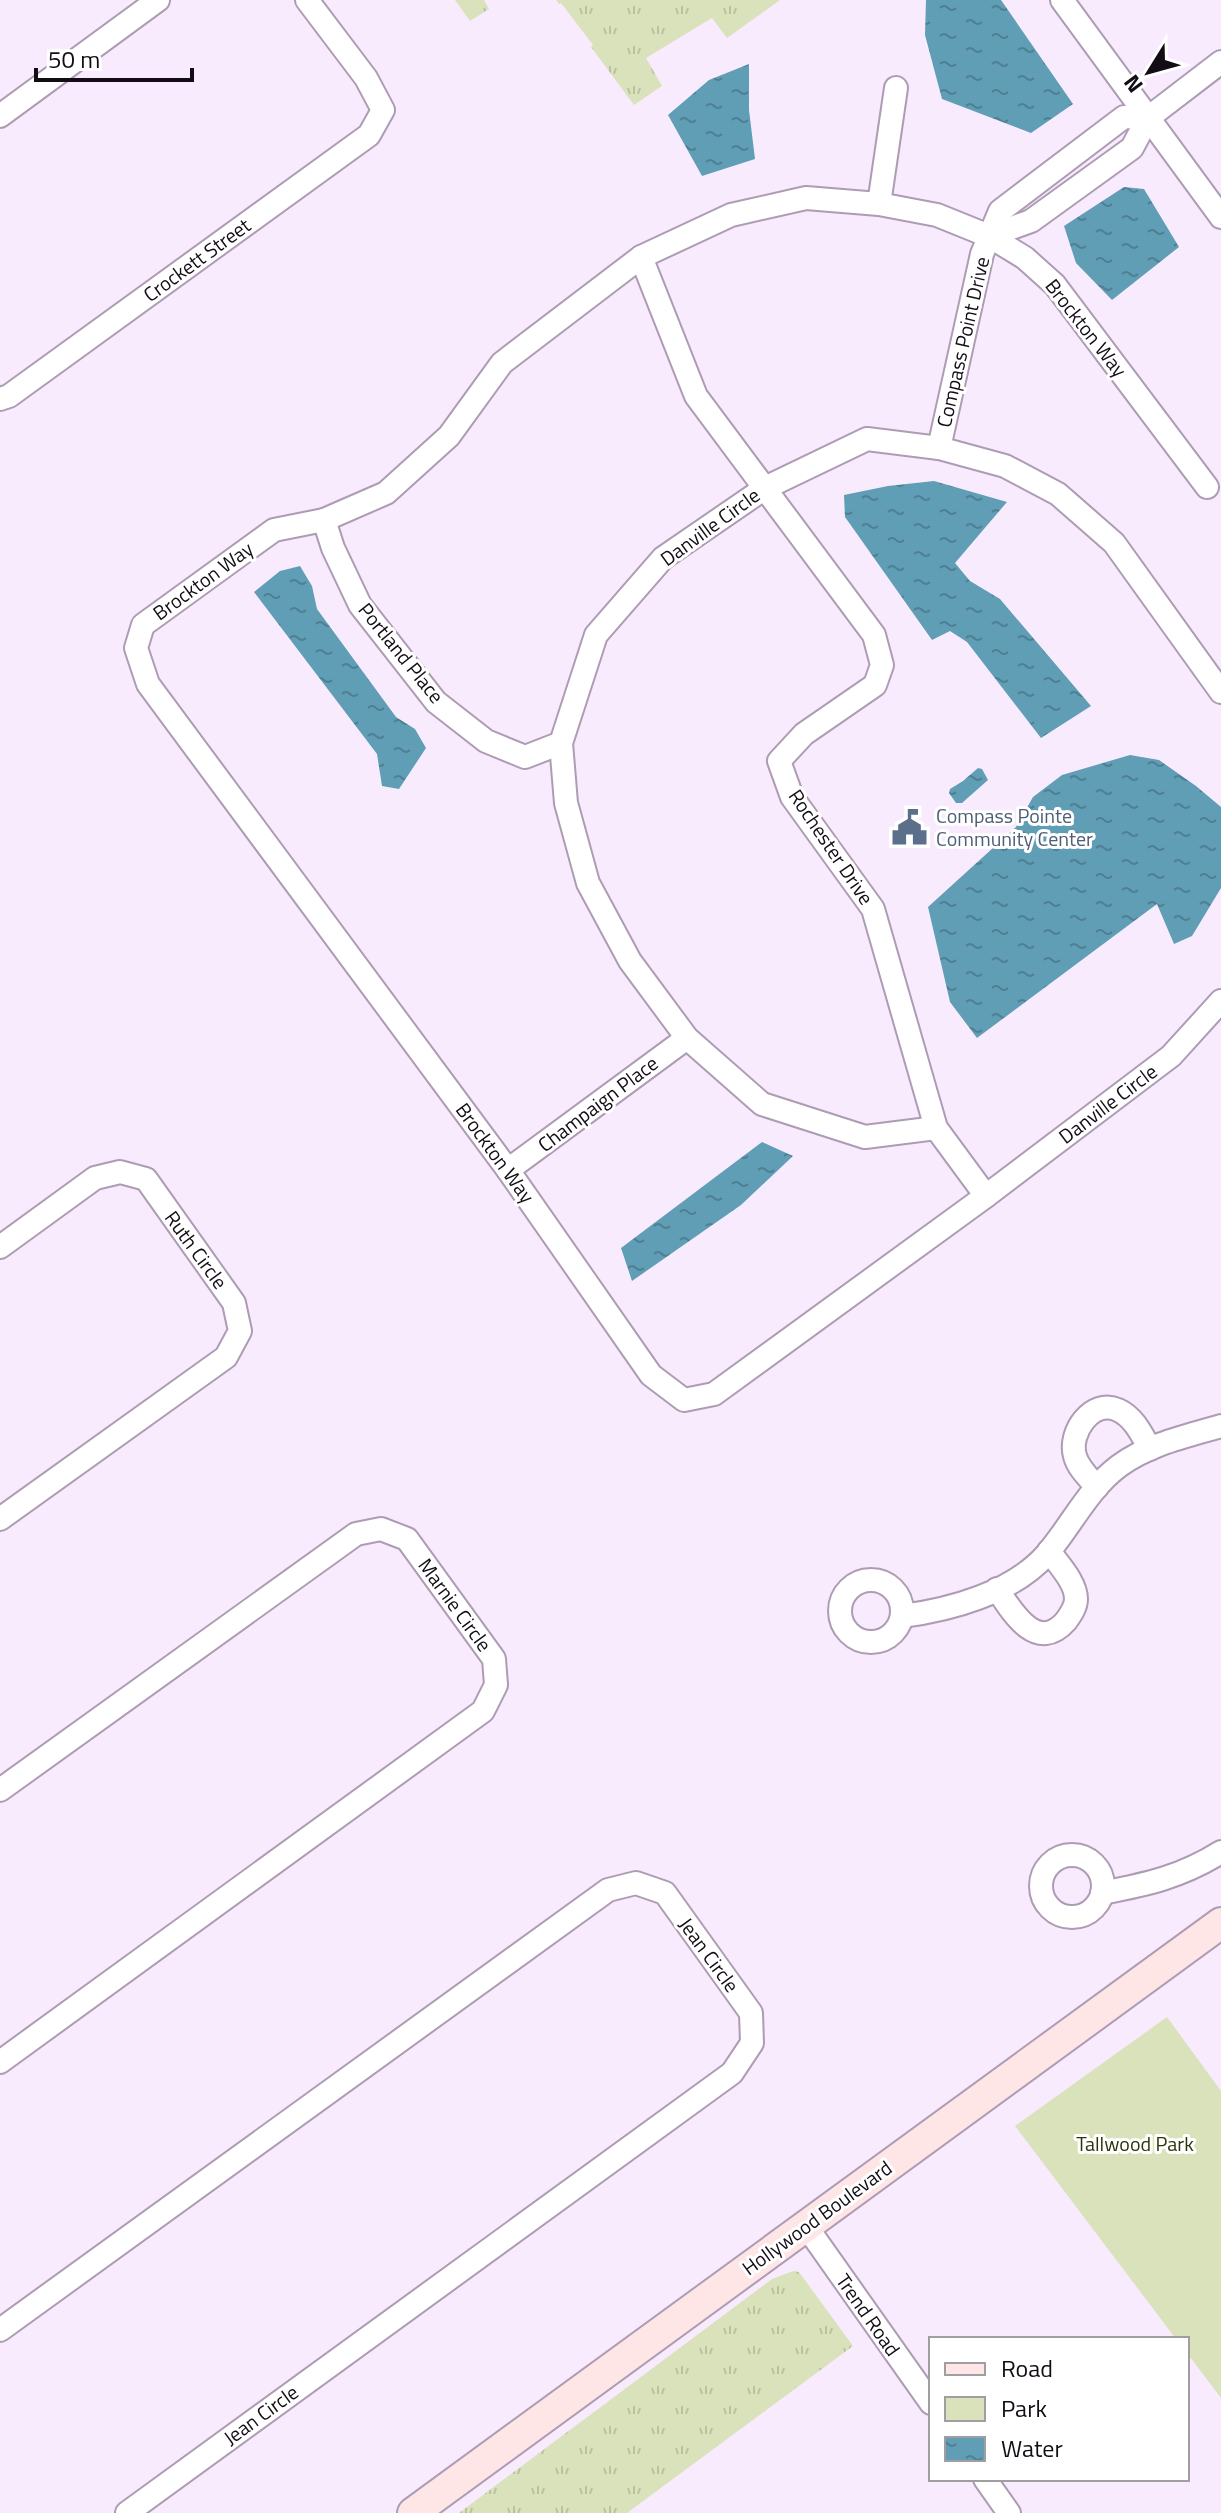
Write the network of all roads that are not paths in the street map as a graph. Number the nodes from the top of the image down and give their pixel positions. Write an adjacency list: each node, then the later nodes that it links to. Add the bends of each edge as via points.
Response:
1 (158, 0): 6 (street)
2 (307, 0): 14 (street, Crockett Street, via 366,78 383,110 369,135)
3 (1062, 0): 7 (street)
4 (1221, 62): 7 (street)
5 (896, 88): 10 (street)
6 (0, 116)
7 (1148, 118): 8 (street, Compass Point Drive, via 1124,117); 9 (street, Compass Point Drive, via 1132,148); 11 (street)
8 (1059, 166): 9 (street); 12 (street, Compass Point Drive, via 1000,211)
9 (1076, 189): 12 (street, Compass Point Drive, via 1031,221)
10 (879, 204): 12 (street, Brockton Way, via 937,215); 13 (street, Brockton Way, via 806,198 731,215)
11 (1221, 217)
12 (989, 236): 15 (street, Compass Point Drive); 16 (street, Brockton Way, via 1055,285)
13 (641, 257): 17 (street, Rochester Drive, via 696,396); 18 (street, Brockton Way, via 502,363 449,436 386,493)
14 (0, 399)
15 (939, 448): 17 (street, Danville Circle, via 867,439); 19 (street, Danville Circle, via 1005,466 1058,494 1114,543)
16 (1207, 487)
17 (765, 488): 20 (street, Danville Circle, via 663,558 596,635); 23 (street, Rochester Drive, via 874,635 882,665 875,685 804,734 779,761 792,797 873,909)
18 (324, 520): 20 (street, Portland Place, via 360,605 436,702 486,741 525,757); 24 (street, Brockton Way, via 274,530 143,625 136,648 148,684)
19 (1221, 692)
20 (561, 743): 22 (street, Danville Circle, via 566,803 588,883 630,961)
21 (1221, 1001): 25 (street, Danville Circle, via 1171,1056)
22 (687, 1038): 23 (street, Danville Circle, via 762,1104 865,1137); 24 (street, Champaign Place)
23 (936, 1128): 25 (street, Rochester Drive)
24 (508, 1170): 25 (street, Brockton Way, via 651,1375 684,1400 714,1394)
25 (986, 1196)
26 (0, 1247): 30 (street, Ruth Circle, via 95,1178 120,1172 146,1179 234,1303 240,1331 226,1357)
27 (1221, 1426): 28 (street)
28 (1150, 1449): 29 (street); 29 (street, via 1136,1425 1118,1410 1108,1407 1088,1415 1073,1443 1075,1458)
29 (1097, 1487): 31 (street)
30 (0, 1519)
31 (1049, 1551): 32 (street); 32 (street, via 1077,1601 1061,1626 1050,1632 1031,1630)
32 (997, 1589): 33 (street)
33 (902, 1616)
34 (0, 1790): 38 (street, Marnie Circle, via 356,1534 381,1529 407,1539 494,1659 496,1685 483,1711)
35 (1221, 1852): 36 (street, via 1156,1883)
36 (1102, 1893)
37 (1221, 1923): 39 (street, Hollywood Boulevard)
38 (0, 2062)
39 (806, 2226): 41 (street, Trend Road); 44 (street, Hollywood Boulevard)
40 (0, 2330): 43 (street, Jean Circle, via 608,1890 636,1883 665,1893 751,2013 752,2043 732,2073)
41 (929, 2400)
42 (986, 2481): 45 (street)
43 (127, 2513)
44 (413, 2513)
45 (1009, 2513)

